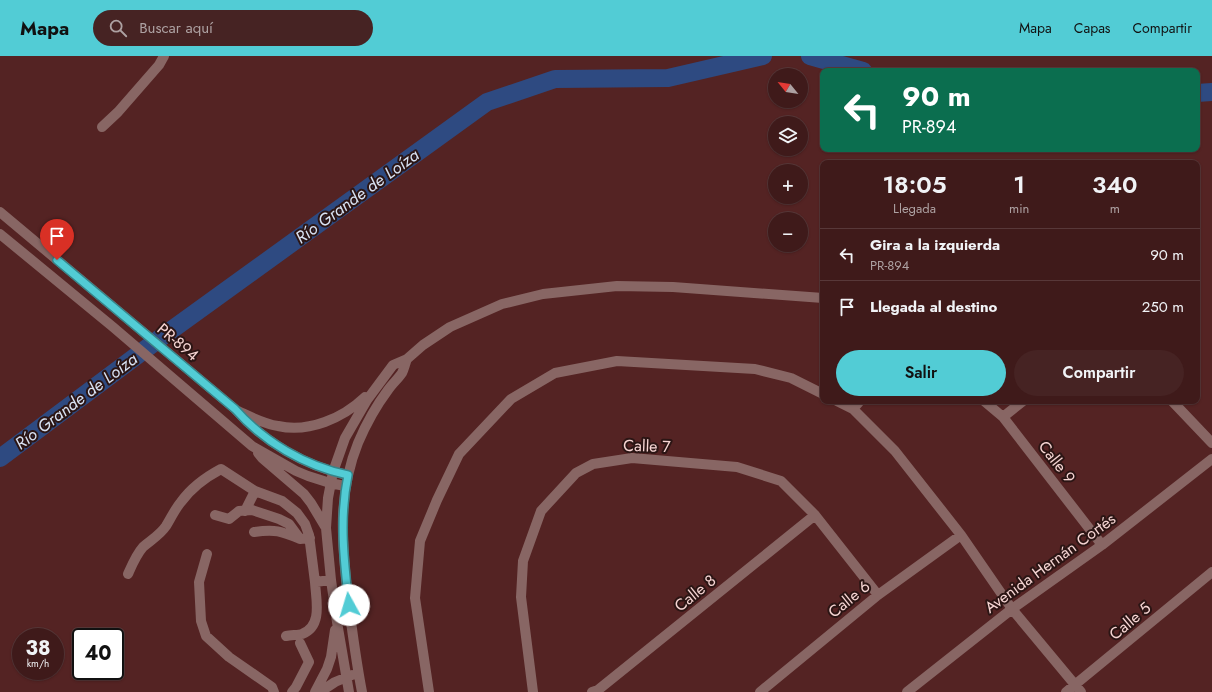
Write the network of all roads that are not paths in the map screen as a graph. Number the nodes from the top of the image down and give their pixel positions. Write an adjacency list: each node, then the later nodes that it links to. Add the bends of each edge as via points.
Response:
1 (164, 56): 2 (street, via 118,112)
2 (102, 127)
3 (0, 212): 14 (street, PR-894 / PR-894)
4 (0, 234): 18 (street, PR-894 / PR-894)
5 (820, 298): 6 (street, via 625,286 543,294 502,304 450,327)
6 (407, 359): 7 (street, via 393,365); 21 (street, via 402,372 372,415 359,442)
7 (374, 390): 14 (street, via 330,420 292,428 278,426); 20 (street, via 345,438)
8 (820, 392): 52 (street, via 791,378 755,369 616,360 554,373 511,399 460,454 420,541 414,598)
9 (843, 404): 15 (street)
10 (857, 404): 15 (street)
11 (988, 404): 16 (street, Calle 9)
12 (1019, 404): 16 (street)
13 (1175, 404): 17 (street)
14 (235, 409): 20 (street, PR-894 / PR-894, via 268,440 308,463)
15 (853, 409): 30 (street, via 895,451)
16 (1003, 417): 32 (street, Calle 9)
17 (1212, 443)
18 (252, 446): 22 (street, PR-894 / PR-894, via 296,471); 28 (street, via 262,458 304,494)
19 (1212, 459): 32 (street, Avenida Hernán Cortés)
20 (333, 472): 21 (street, PR-894 / PR-894); 22 (street)
21 (348, 475): 23 (street)
22 (330, 483): 23 (street, PR-894 / PR-894); 28 (street)
23 (345, 486): 43 (street, via 342,528 344,560)
24 (255, 492): 25 (street); 31 (street, via 282,501 297,513 305,524); 35 (street, via 221,469 212,473 181,502 166,526 134,560)
25 (245, 511): 27 (street, via 239,511 229,519); 31 (street, via 252,510 279,519 289,524)
26 (815, 514): 38 (street, Calle 7); 53 (street, Calle 7, via 781,481 737,467 632,458 594,464 576,473 541,511 523,561 521,597); 54 (street, Calle 8, via 598,690)
27 (215, 515)
28 (326, 528): 36 (street)
29 (254, 532): 31 (street, via 270,530)
30 (962, 535): 38 (street, Calle 6); 39 (street)
31 (305, 539): 37 (street)
32 (1102, 545): 39 (street, Avenida Hernán Cortés)
33 (207, 554): 46 (street, via 199,582 201,621 206,636 229,657 272,687)
34 (1212, 572): 45 (street, Calle 5)
35 (128, 574)
36 (331, 580): 37 (street); 40 (street)
37 (315, 582): 41 (street, via 315,625 303,634)
38 (878, 595): 55 (street, Calle 6)
39 (1012, 608): 45 (street); 56 (street, Avenida Hernán Cortés)
40 (337, 622): 44 (street); 48 (street, via 329,663)
41 (286, 636)
42 (300, 643): 47 (street, via 309,662)
43 (359, 673): 44 (street); 51 (street)
44 (346, 677): 49 (street); 50 (street)
45 (1078, 689): 57 (street, Calle 5)
46 (274, 692)
47 (292, 692)
48 (315, 692)
49 (320, 692)
50 (349, 692)
51 (362, 692)
52 (429, 692)
53 (533, 692)
54 (592, 692)
55 (760, 692)
56 (907, 692)
57 (1066, 692)

